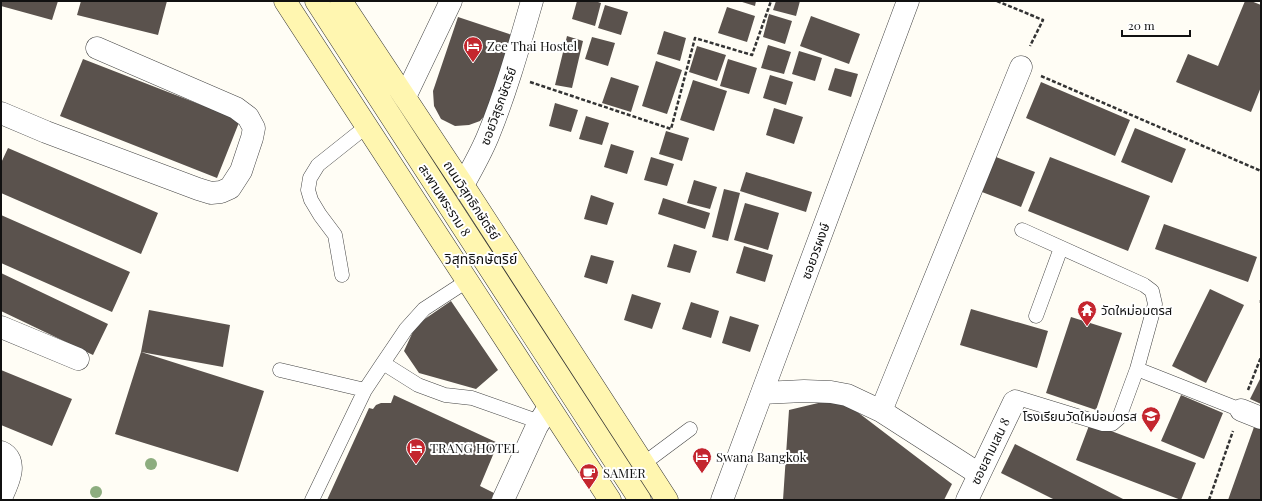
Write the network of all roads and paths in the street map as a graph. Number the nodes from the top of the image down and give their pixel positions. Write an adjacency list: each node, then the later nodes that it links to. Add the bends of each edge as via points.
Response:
1 (285, 1): 14 (main road)
2 (316, 1): 45 (main road, สะพานพระราม 8)
3 (341, 1): 12 (main road, ถนนวิสุทธิกษัตริย์)
4 (451, 1): 12 (street)
5 (532, 1): 11 (street, ซอยวิสุธกษัตริย์)
6 (771, 1): 11 (path, via 752,55 695,38 671,128)
7 (908, 1): 31 (street, ซอยวรผงษ์)
8 (998, 1): 10 (path, via 1043,20)
9 (97, 48): 13 (street, via 236,108 248,117 254,128 252,138 241,171 230,188 211,193 198,189)
10 (1021, 67): 15 (path); 34 (street)
11 (510, 75): 16 (street, ซอยวิสุธกษัตริย์, via 488,136)
12 (405, 97): 16 (main road, ถนนวิสุทธิกษัตริย์)
13 (1, 114)
14 (367, 126): 19 (lane, via 318,165 310,178 308,190 311,200 335,235); 20 (main road)
15 (1261, 171)
16 (463, 185): 39 (main road, ถนนวิสุทธิกษัตริย์)
17 (1022, 230): 18 (lane)
18 (1061, 248): 23 (lane); 28 (lane, via 1144,285 1152,291 1155,304)
19 (342, 275)
20 (468, 281): 27 (lane, via 424,309); 35 (main road)
21 (1261, 300): 22 (path)
22 (1261, 303)
23 (1036, 316)
24 (1, 327): 26 (street)
25 (1261, 357): 33 (path)
26 (78, 359)
27 (383, 362): 30 (lane); 35 (lane, via 418,385 445,395 472,398)
28 (1137, 369): 32 (lane, via 1119,418 1112,424 1103,424 1015,397); 33 (lane)
29 (280, 370): 30 (lane)
30 (365, 390): 42 (lane)
31 (762, 393): 34 (street, via 831,392 847,395); 47 (street, ซอยวรผงษ์)
32 (1014, 402): 40 (street, ซอยสามเสน 8)
33 (1241, 410): 36 (street); 49 (path)
34 (881, 411): 40 (street)
35 (545, 415): 43 (street); 44 (main road)
36 (1261, 418)
37 (690, 429): 39 (lane)
38 (1, 452): 41 (street, via 10,461 11,470 9,482)
39 (643, 464): 46 (main road, ถนนวิสุทธิกษัตริย์)
40 (979, 474): 48 (street, ซอยสามเสน 8)
41 (1, 498)
42 (312, 500)
43 (502, 500)
44 (610, 500)
45 (640, 500)
46 (667, 500)
47 (722, 500)
48 (966, 500)
49 (1209, 500)

